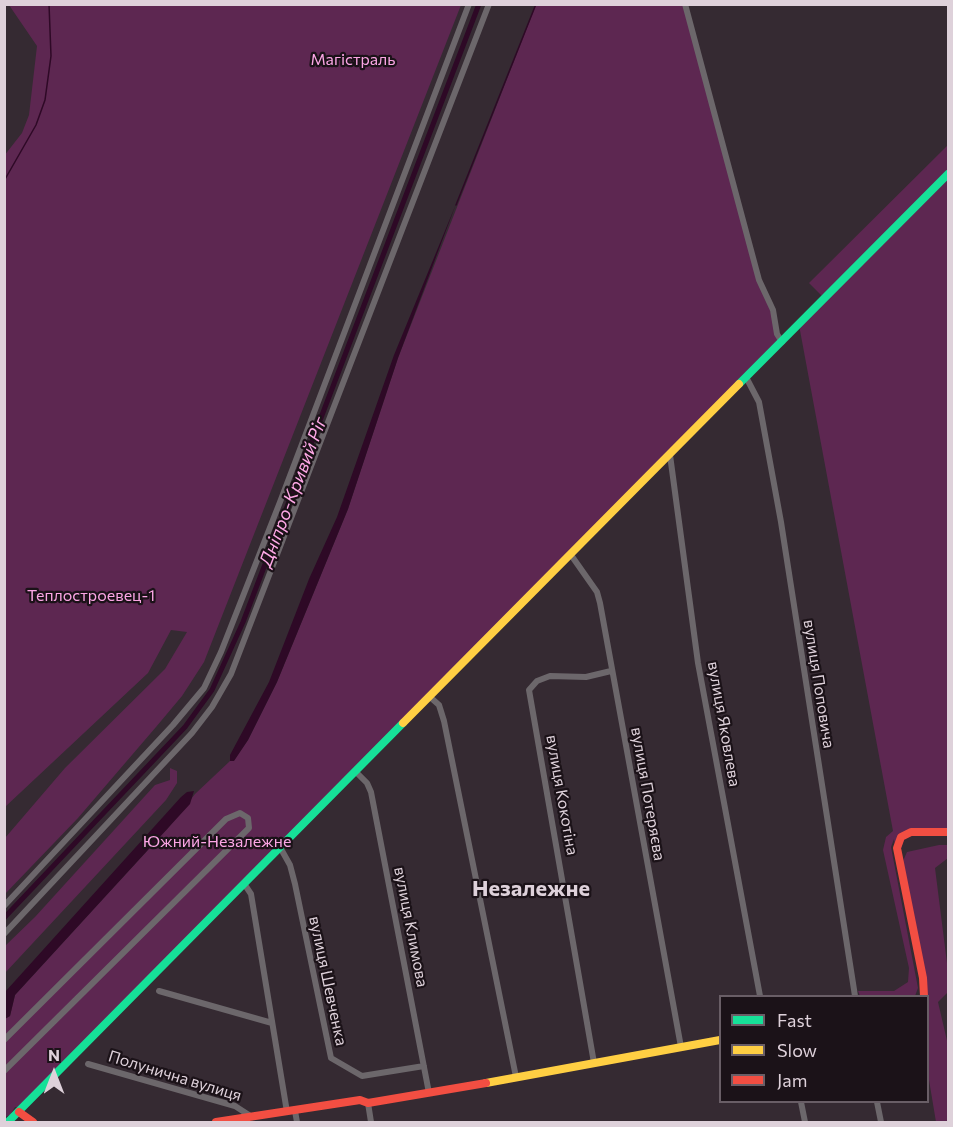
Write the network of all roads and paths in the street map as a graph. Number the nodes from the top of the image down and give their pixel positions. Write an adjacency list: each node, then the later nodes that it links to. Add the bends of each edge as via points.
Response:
1 (469, 4): 15 (street, via 280,502 204,688)
2 (489, 4): 16 (street, via 231,674 192,733)
3 (685, 4): 5 (street, via 759,280)
4 (948, 174): 5 (street)
5 (782, 342): 6 (street)
6 (747, 379): 7 (street); 19 (street, вулиця Поповича, via 759,402 776,491)
7 (670, 455): 8 (street); 18 (street, вулиця Яковлева, via 698,663)
8 (571, 555): 9 (street, вулиця Потеряєва, via 597,592); 10 (street)
9 (611, 672): 24 (street, вулиця Потеряєва); 25 (street, вулиця Кокотіна, via 586,677 550,676 537,681 529,690)
10 (430, 697): 11 (street); 29 (street, via 439,705 444,721)
11 (356, 772): 13 (street); 27 (street, вулиця Климова, via 371,792)
12 (948, 832): 20 (street, via 911,832 901,837 897,848)
13 (280, 849): 14 (street); 27 (street, вулиця Шевченка, via 295,884 331,1058 362,1076)
14 (245, 885): 21 (street, via 251,894); 35 (street)
15 (4, 906)
16 (4, 934)
17 (159, 991): 21 (street)
18 (760, 995)
19 (855, 995)
20 (924, 995)
21 (272, 1023): 34 (street)
22 (4, 1040): 28 (street, via 226,819 240,813 248,818 249,828)
23 (719, 1040): 24 (street)
24 (681, 1047): 25 (street)
25 (594, 1063): 29 (street)
26 (88, 1064): 36 (street, Полунична вулиця, via 235,1106)
27 (424, 1066): 30 (street, вулиця Климова)
28 (4, 1071)
29 (516, 1077): 30 (street)
30 (429, 1093): 31 (street)
31 (368, 1103): 34 (street, via 360,1100); 42 (street)
32 (801, 1103): 43 (street)
33 (877, 1103): 44 (street)
34 (291, 1111): 36 (street); 41 (street)
35 (19, 1112): 38 (street); 39 (street)
36 (252, 1117): 37 (street)
37 (228, 1121): 40 (street)
38 (8, 1122)
39 (33, 1122)
40 (216, 1122)
41 (297, 1122)
42 (371, 1122)
43 (805, 1122)
44 (881, 1122)

